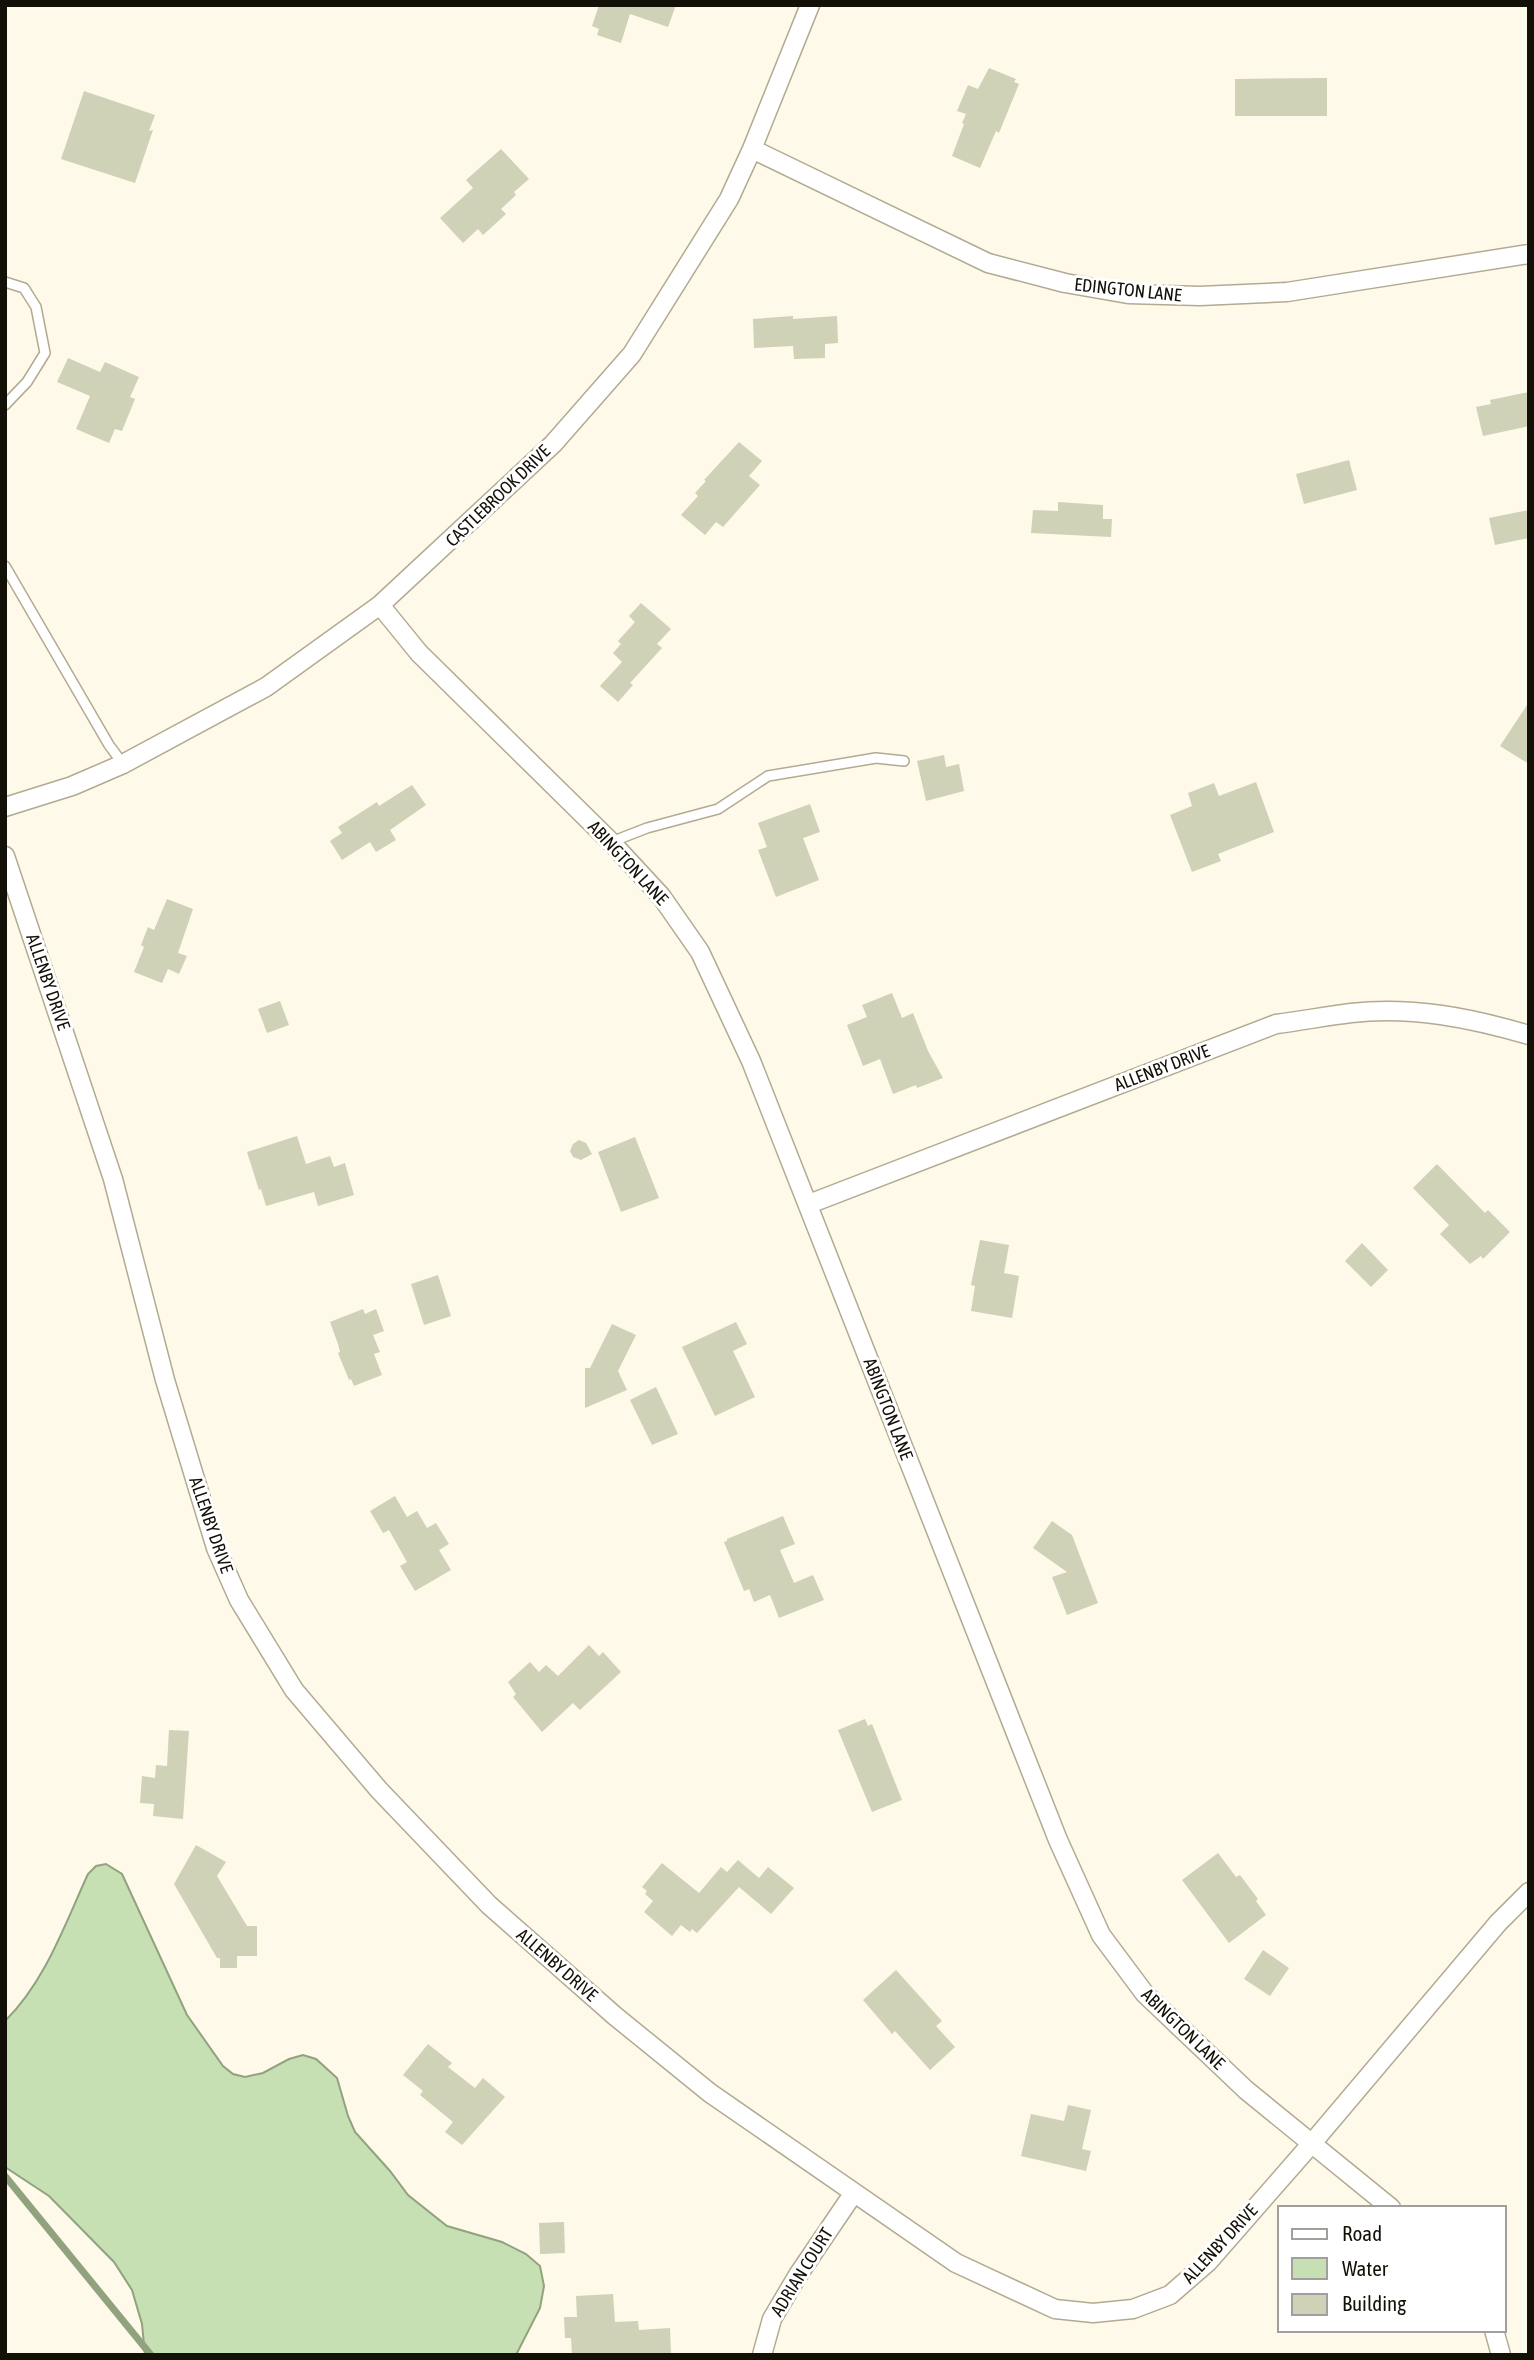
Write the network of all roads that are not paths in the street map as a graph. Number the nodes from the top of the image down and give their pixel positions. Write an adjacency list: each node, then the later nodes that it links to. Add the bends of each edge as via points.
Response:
1 (810, 5): 2 (street, CASTLEBROOK DRIVE)
2 (752, 149): 3 (street, EDINGTON LANE, via 988,263 1128,293 1287,292); 7 (street, CASTLEBROOK DRIVE, via 729,200 632,354 553,444)
3 (1529, 254)
4 (5, 282): 5 (lane, via 24,288 36,307 45,353)
5 (5, 405)
6 (5, 566): 9 (lane)
7 (380, 605): 9 (street, CASTLEBROOK DRIVE, via 266,687); 11 (street, ABINGTON LANE, via 419,653)
8 (904, 761): 11 (lane, via 876,758 768,776 718,809)
9 (123, 764): 10 (street, CASTLEBROOK DRIVE)
10 (5, 807)
11 (611, 842): 14 (street, ABINGTON LANE, via 662,896 700,952 751,1061)
12 (5, 856): 17 (street, ALLENBY DRIVE, via 113,1179 215,1548 239,1600 294,1690 379,1790 495,1911 710,2093)
13 (1529, 1035): 14 (street, ALLENBY DRIVE, via 1442,1014 1354,1013 1276,1024)
14 (809, 1204): 16 (street, ABINGTON LANE, via 1058,1840 1101,1935 1145,1994 1246,2090)
15 (1529, 1892): 16 (street, ALLENBY DRIVE)
16 (1313, 2143): 17 (street, ALLENBY DRIVE, via 1208,2262 1170,2295 1133,2309 1093,2313 1055,2309 956,2263); 18 (street, ABINGTON LANE)
17 (853, 2194): 20 (street, ADRIAN COURT, via 772,2319)
18 (1389, 2206)
19 (1495, 2332): 21 (street)
20 (762, 2355)
21 (1501, 2355)

